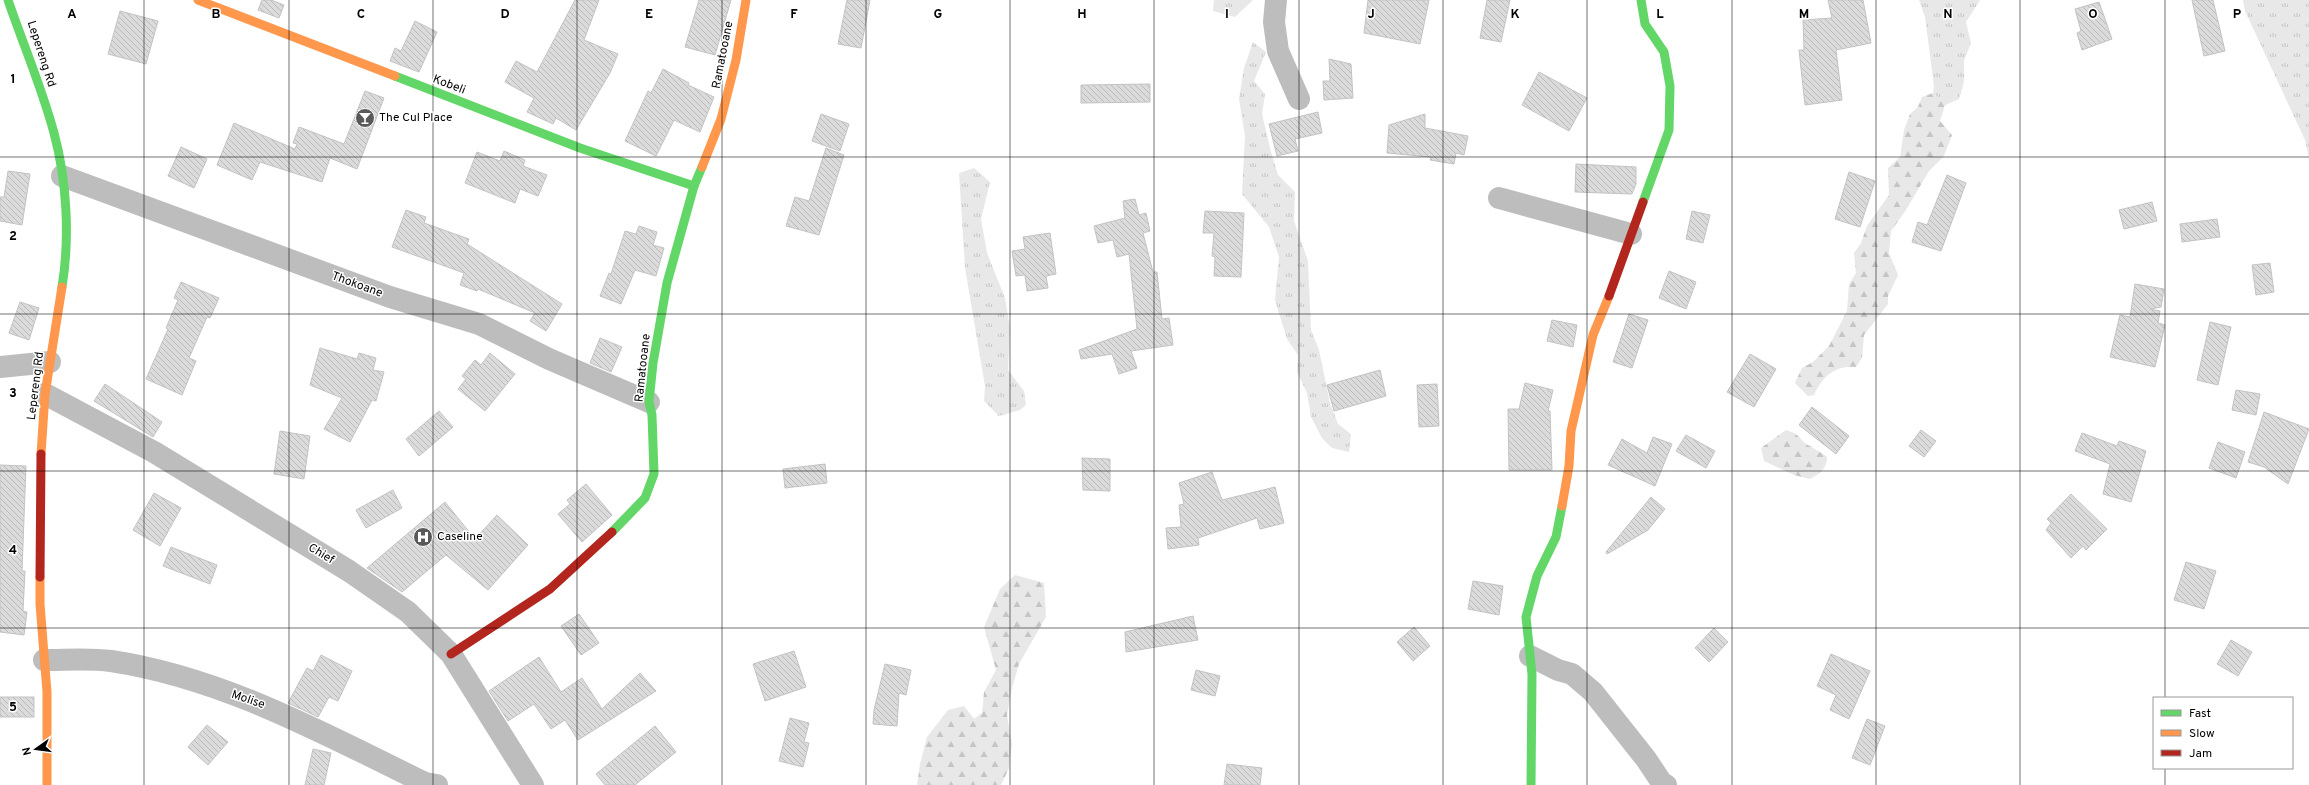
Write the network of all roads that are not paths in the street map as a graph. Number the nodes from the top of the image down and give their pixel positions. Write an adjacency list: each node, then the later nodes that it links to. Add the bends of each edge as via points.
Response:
1 (8, 0): 7 (street, Lepereng Rd, via 54,133)
2 (198, 0): 8 (street, Kobeli, via 580,148)
3 (746, 0): 8 (street, Ramatooane, via 736,60 721,119)
4 (1276, 0): 6 (street, via 1274,22 1278,51)
5 (1641, 0): 10 (street, via 1645,24 1664,52 1670,86 1670,130)
6 (1299, 99)
7 (62, 176): 11 (street, Lepereng Rd, via 66,220 65,271); 14 (street, Thokoane, via 390,297 479,324 549,359)
8 (694, 186): 14 (street, Ramatooane, via 667,283)
9 (1499, 198): 10 (street)
10 (1631, 234): 16 (street, via 1608,302 1593,335 1582,378 1571,431 1569,466 1556,537 1537,576 1526,617)
11 (50, 362): 12 (street); 13 (street, Lepereng Rd)
12 (0, 367)
13 (45, 394): 15 (street, Chief, via 154,452 349,571 408,612); 17 (street, Lepereng Rd, via 41,458 40,597)
14 (649, 402): 15 (street, Ramatooane, via 652,415 654,474 645,498 550,589)
15 (450, 654): 20 (street, Chief)
16 (1530, 656): 21 (street, via 1533,714); 22 (street, via 1572,674 1593,692)
17 (44, 660): 18 (street, Lepereng Rd, via 47,692); 19 (street, Molise, via 110,661 172,674 266,706 425,783)
18 (46, 785)
19 (437, 785)
20 (533, 785)
21 (1531, 785)
22 (1666, 785)

